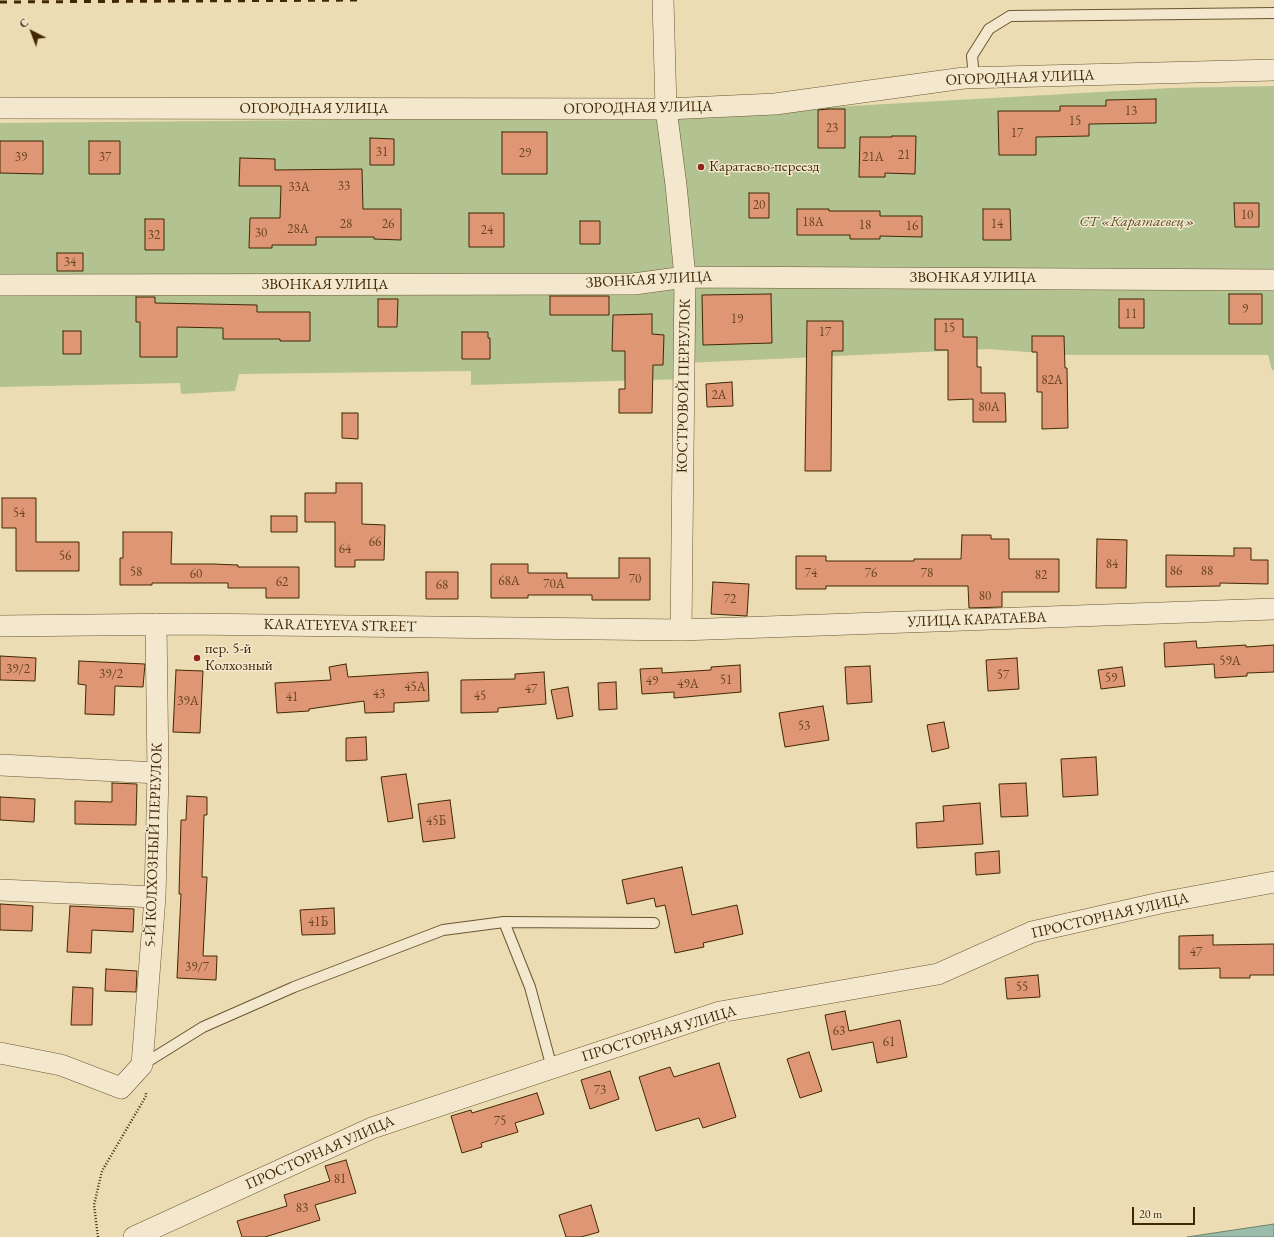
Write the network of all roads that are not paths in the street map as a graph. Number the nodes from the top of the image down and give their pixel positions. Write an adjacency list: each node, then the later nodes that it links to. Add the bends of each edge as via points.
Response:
1 (663, 0): 6 (street, КОСТРОВОЙ ПЕРЕУЛОК)
2 (1274, 13): 4 (lane, via 1010,16 989,29 972,56)
3 (1274, 70): 4 (street, ОГОРОДНАЯ УЛИЦА)
4 (974, 78): 6 (street, ОГОРОДНАЯ УЛИЦА, via 775,104)
5 (0, 108): 6 (street, ОГОРОДНАЯ УЛИЦА)
6 (666, 109): 7 (street, КОСТРОВОЙ ПЕРЕУЛОК)
7 (685, 276): 8 (street, ЗВОНКАЯ УЛИЦА); 9 (street, ЗВОНКАЯ УЛИЦА, via 634,284); 13 (street, КОСТРОВОЙ ПЕРЕУЛОК)
8 (1274, 280)
9 (0, 285)
10 (1274, 609): 13 (street, УЛИЦА КАРАТАЕВА)
11 (156, 624): 12 (street, KARATEYEVA STREET); 13 (street, KARATEYEVA STREET); 15 (street, 5-Й КОЛХОЗНЫЙ ПЕРЕУЛОК)
12 (0, 626)
13 (681, 630)
14 (0, 765): 15 (street)
15 (158, 773): 18 (street, 5-Й КОЛХОЗНЫЙ ПЕРЕУЛОК)
16 (1274, 882): 23 (street, ПРОСТОРНАЯ УЛИЦА, via 1160,903 1032,932 938,974 720,1012)
17 (0, 890): 18 (street)
18 (155, 897): 22 (street, 5-Й КОЛХОЗНЫЙ ПЕРЕУЛОК)
19 (504, 922): 20 (lane); 22 (lane, via 444,930 294,987 203,1027); 23 (lane, via 530,987)
20 (654, 923)
21 (0, 1053): 22 (street, via 61,1065 121,1088)
22 (142, 1065)
23 (552, 1068): 24 (street, ПРОСТОРНАЯ УЛИЦА, via 372,1128)
24 (134, 1237)

